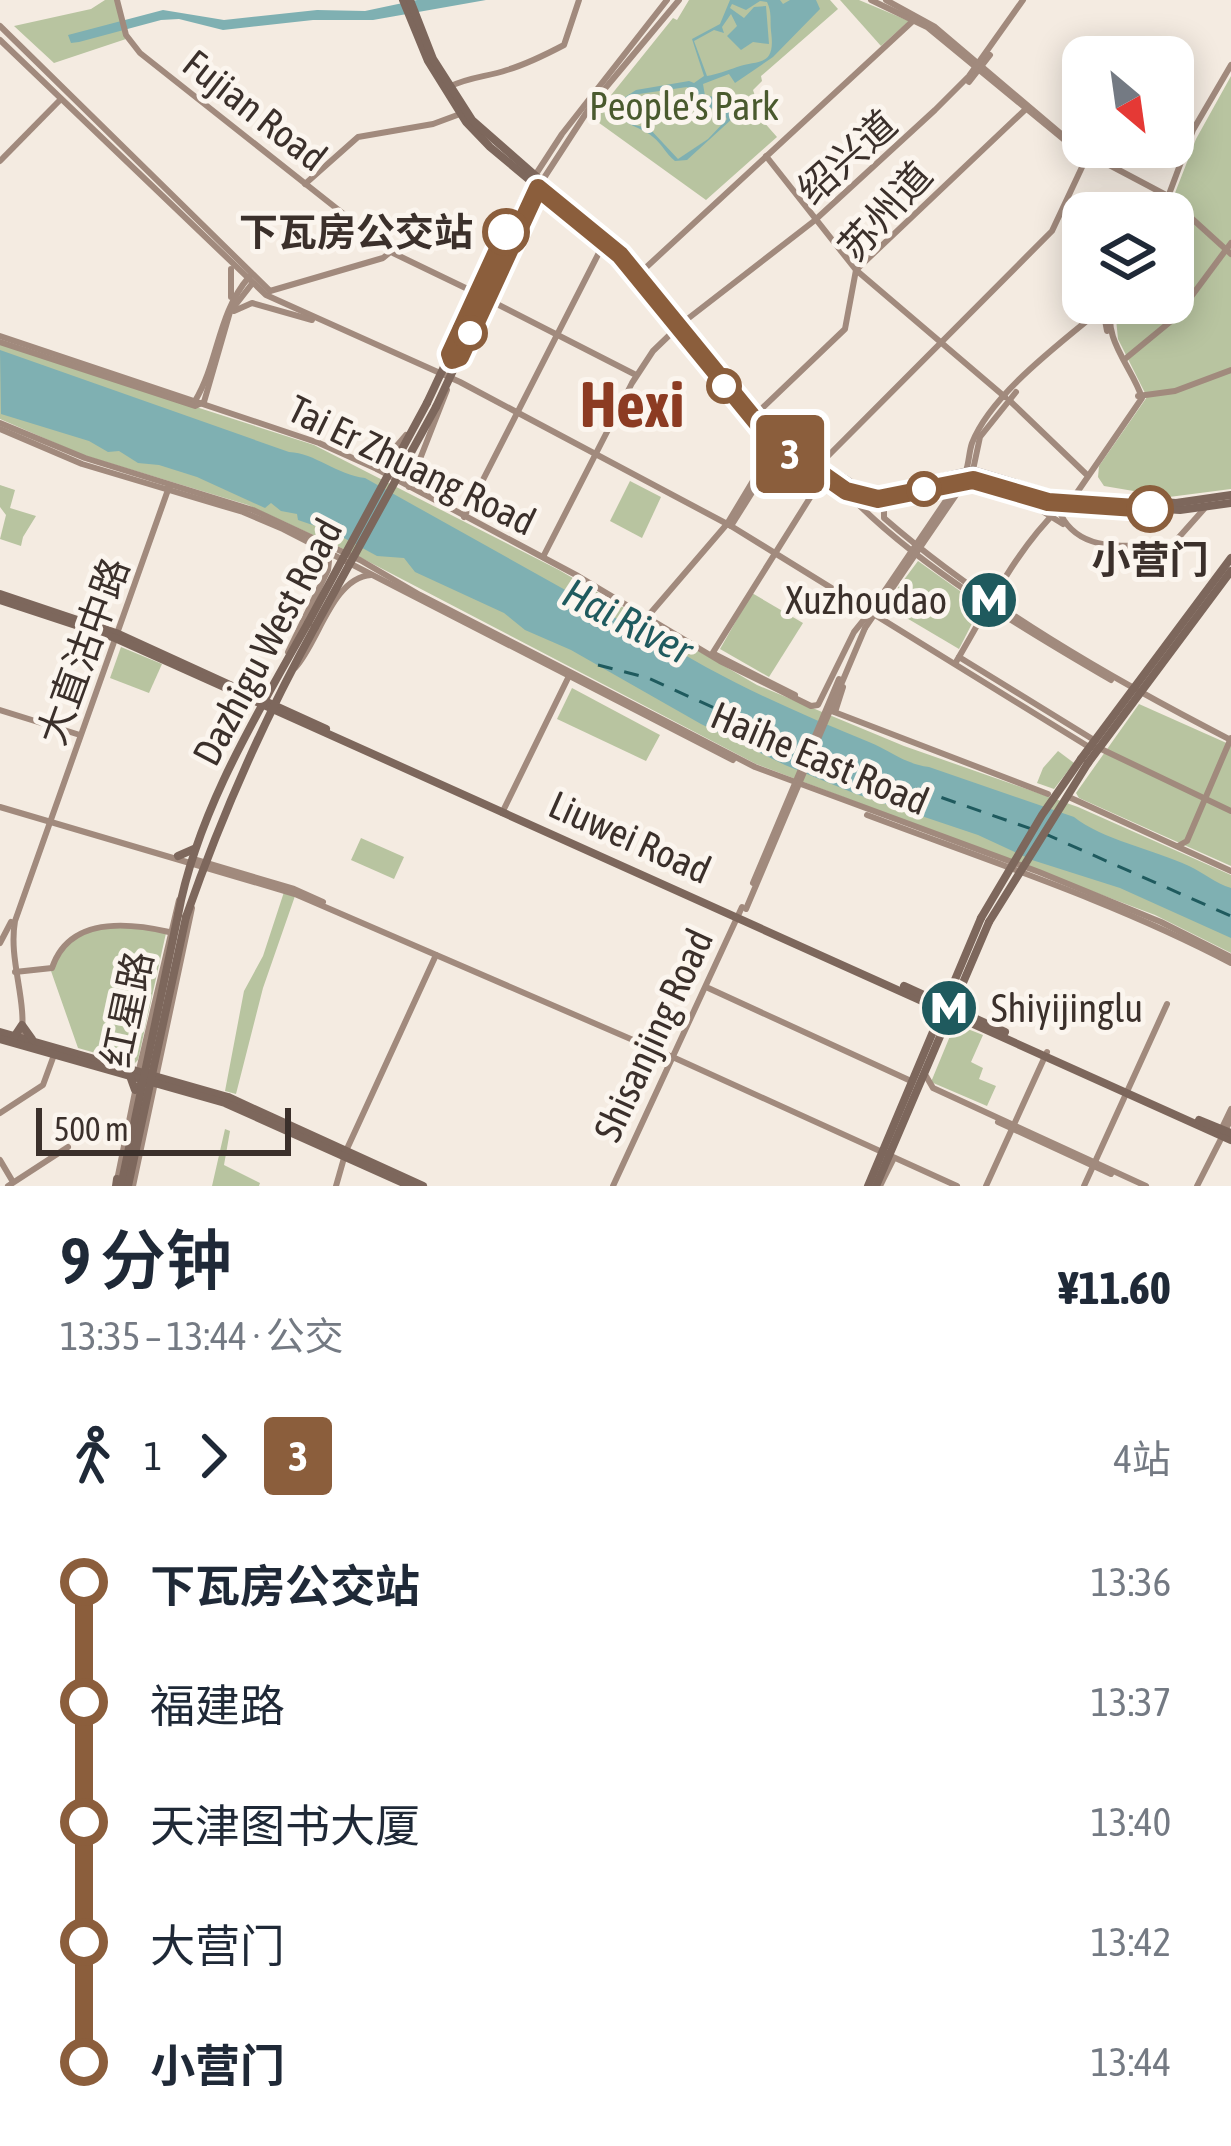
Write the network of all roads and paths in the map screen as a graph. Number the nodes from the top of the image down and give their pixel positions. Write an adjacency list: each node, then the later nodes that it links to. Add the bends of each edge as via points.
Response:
1 (117, 0): 27 (street, Fujian Road, via 140,53)
2 (405, 0): 9 (main road)
3 (579, 0): 17 (street, via 564,45)
4 (679, 0): 8 (street)
5 (871, 0): 10 (street)
6 (886, 0): 15 (street, via 918,14)
7 (1025, 0): 15 (street, 绍兴道)
8 (662, 4): 26 (street, via 562,134)
9 (412, 16): 17 (main road); 20 (main road)
10 (914, 19): 15 (street); 22 (street)
11 (0, 26): 13 (street)
12 (0, 40): 13 (street)
13 (16, 49): 14 (street); 18 (street); 39 (street)
14 (0, 55)
15 (978, 68): 19 (street); 31 (street, 绍兴道)
16 (1231, 68): 29 (street)
17 (448, 87): 26 (main road)
18 (60, 100): 23 (street); 36 (street)
19 (1026, 109): 21 (street); 37 (street, 苏州道)
20 (460, 114): 26 (main road); 27 (street, via 358,136)
21 (1062, 137)
22 (766, 156): 31 (street); 38 (street)
23 (0, 161)
24 (1085, 168): 50 (street, via 1052,231)
25 (1106, 168): 28 (street)
26 (537, 182): 33 (main road); 41 (main road, Dazhigu West Road)
27 (304, 184): 35 (street, Fujian Road)
28 (1148, 192)
29 (1168, 192)
30 (433, 218): 35 (street)
31 (815, 222): 37 (street); 47 (street, 绍兴道)
32 (1194, 223): 34 (street)
33 (605, 239): 38 (main road); 47 (main road); 48 (street)
34 (1230, 249): 51 (street, via 1176,316)
35 (393, 253): 40 (street); 41 (street, Fujian Road)
36 (227, 260): 39 (street); 42 (street)
37 (856, 270): 50 (street); 59 (street, 苏州道, via 845,329)
38 (640, 273): 47 (main road)
39 (251, 279): 40 (street); 42 (street); 43 (street)
40 (268, 293): 44 (street)
41 (482, 296): 48 (street, Fujian Road); 54 (main road, Dazhigu West Road)
42 (229, 304): 57 (street)
43 (229, 317): 44 (street, via 252,303); 57 (street)
44 (316, 320): 54 (street)
45 (1085, 324): 56 (street)
46 (1111, 324): 51 (street)
47 (680, 326): 53 (street, 绍兴道); 59 (main road); 61 (main road)
48 (555, 333): 53 (street, Fujian Road); 58 (street)
49 (0, 339): 57 (street, Tai Er Zhuang Road)
50 (941, 340): 56 (street); 66 (street)
51 (1123, 361): 55 (street)
52 (1231, 370): 55 (street)
53 (636, 375): 63 (street, 绍兴道)
54 (444, 379): 58 (street); 67 (street); 72 (street); 99 (main road, Dazhigu West Road, bridge)
55 (1140, 396): 68 (street); 76 (street)
56 (1007, 399): 68 (street); 70 (street, via 980,436)
57 (197, 402): 67 (street, Tai Er Zhuang Road)
58 (517, 412): 63 (street); 80 (street)
59 (755, 415): 61 (main road)
60 (0, 426): 71 (street, Haihe East Road, via 82,464)
61 (768, 431): 62 (main road); 65 (main road)
62 (779, 443): 64 (main road); 65 (main road)
63 (597, 454): 81 (street); 88 (street, 绍兴道)
64 (797, 454): 65 (street); 66 (main road); 69 (main road)
65 (769, 459): 81 (street)
66 (820, 464): 70 (main road, via 869,492)
67 (377, 469): 72 (street, Tai Er Zhuang Road)
68 (1086, 474): 76 (street)
69 (823, 477): 73 (main road); 86 (street)
70 (964, 479): 74 (main road); 75 (main road); 76 (main road); 83 (street); 85 (street)
71 (168, 486): 84 (street, Haihe East Road); 96 (street, 大直沽中路); 100 (street, Haihe East Road, via 294,528)
72 (409, 487): 80 (street, Tai Er Zhuang Road)
73 (846, 491): 75 (main road, via 872,499); 85 (street)
74 (1010, 491): 76 (main road); 79 (street)
75 (899, 494): 85 (street, via 884,518)
76 (1070, 496): 77 (main road); 78 (main road); 79 (street); 82 (street, via 1060,515)
77 (1231, 499): 78 (main road)
78 (1204, 508): 82 (street, via 1172,545 1089,543)
79 (1051, 516): 82 (street); 93 (street)
80 (464, 517): 88 (street, Tai Er Zhuang Road)
81 (729, 525): 86 (street); 95 (street)
82 (1069, 528)
83 (927, 537): 85 (street); 87 (street)
84 (316, 544): 91 (street, Haihe East Road); 99 (street, via 329,565)
85 (916, 548): 87 (street); 93 (street); 94 (street); 94 (street)
86 (775, 551): 94 (street); 97 (street)
87 (932, 555): 93 (street)
88 (543, 557): 95 (street, Tai Er Zhuang Road)
89 (1231, 557): 101 (main road)
90 (1231, 571): 101 (main road)
91 (376, 575): 99 (street, via 358,576 342,592 302,660); 100 (street, Haihe East Road)
92 (0, 597): 96 (main road, Liuwei Road)
93 (991, 602): 98 (street); 101 (street)
94 (876, 613): 98 (street); 103 (street, via 854,632); 105 (street); 129 (street, Shisanjing Road, bridge)
95 (648, 616): 97 (street, Tai Er Zhuang Road)
96 (117, 636): 102 (main road, Liuwei Road); 106 (street, 大直沽中路); 117 (street, 大直沽中路)
97 (712, 654): 103 (street, Tai Er Zhuang Road)
98 (958, 660): 108 (street)
99 (286, 671): 102 (main road, Dazhigu West Road)
100 (570, 674): 115 (street); 133 (street, Haihe East Road, via 758,773)
101 (1134, 691): 107 (street); 108 (main road)
102 (268, 704): 115 (main road, Liuwei Road); 119 (main road, Dazhigu West Road); 123 (main road, Dazhigu West Road, via 210,848)
103 (818, 705): 105 (street, Tai Er Zhuang Road)
104 (0, 710): 106 (street)
105 (835, 712): 109 (street, Tai Er Zhuang Road)
106 (80, 735): 117 (street, 大直沽中路)
107 (1231, 741): 110 (street)
108 (1094, 745): 110 (street); 137 (main road, bridge, via 985,920)
109 (1049, 792)
110 (1205, 799): 112 (street); 114 (street); 120 (street)
111 (1070, 800): 120 (street)
112 (1217, 805): 114 (street); 116 (street)
113 (0, 807): 117 (street)
114 (1203, 810): 121 (street, via 1189,844)
115 (503, 811): 129 (main road, Liuwei Road)
116 (1231, 811)
117 (53, 822): 118 (street); 122 (street)
118 (44, 836): 131 (street); 134 (street, via 15,921)
119 (198, 842): 122 (main road); 123 (main road, Dazhigu West Road)
120 (1178, 846): 121 (street)
121 (1194, 854): 124 (street)
122 (177, 858): 123 (street); 125 (street)
123 (195, 862): 125 (main road, Dazhigu West Road); 127 (main road, Dazhigu West Road); 132 (street)
124 (1231, 871)
125 (186, 880): 126 (main road, Dazhigu West Road)
126 (181, 897): 128 (main road, Dazhigu West Road); 130 (street)
127 (192, 899): 128 (main road, Dazhigu West Road); 147 (street)
128 (182, 916): 162 (main road, 红星路, bridge)
129 (742, 916): 135 (street, Shisanjing Road); 137 (main road, Liuwei Road)
130 (169, 932): 134 (street, via 137,924 92,929 70,938 52,968); 145 (street)
131 (0, 943)
132 (437, 953): 144 (street); 156 (street)
133 (1231, 960)
134 (15, 972): 138 (street)
135 (707, 988): 144 (street, Shisanjing Road); 148 (street)
136 (1167, 1004): 149 (street)
137 (950, 1010): 142 (main road); 146 (main road); 148 (main road)
138 (22, 1024): 140 (main road); 141 (main road)
139 (0, 1037): 140 (main road)
140 (18, 1040): 141 (main road); 143 (main road)
141 (38, 1043): 145 (main road)
142 (1046, 1054): 149 (main road); 153 (street)
143 (54, 1055): 145 (main road); 152 (street, via 44,1085)
144 (676, 1058): 157 (street); 166 (street, Shisanjing Road)
145 (138, 1076): 147 (main road); 162 (street)
146 (926, 1076): 150 (main road); 153 (street, via 930,1087)
147 (161, 1080): 156 (main road); 162 (street)
148 (914, 1082): 157 (main road)
149 (1127, 1091): 154 (main road); 154 (main road); 159 (street)
150 (917, 1096): 153 (street, via 928,1090); 157 (main road)
151 (1231, 1109): 154 (street)
152 (0, 1114)
153 (1012, 1127): 159 (street); 169 (street)
154 (1226, 1129): 173 (street)
155 (68, 1147): 161 (street)
156 (345, 1154): 163 (street); 164 (main road); 165 (main road)
157 (889, 1156): 167 (main road); 168 (street)
158 (0, 1160): 161 (street)
159 (1094, 1164): 170 (street); 171 (street); 172 (street)
160 (128, 1169): 162 (street)
161 (11, 1184)
162 (123, 1185)
163 (336, 1186)
164 (410, 1186)
165 (423, 1186)
166 (615, 1186)
167 (875, 1186)
168 (957, 1186)
169 (986, 1186)
170 (1084, 1186)
171 (1136, 1186)
172 (1146, 1186)
173 (1197, 1186)

